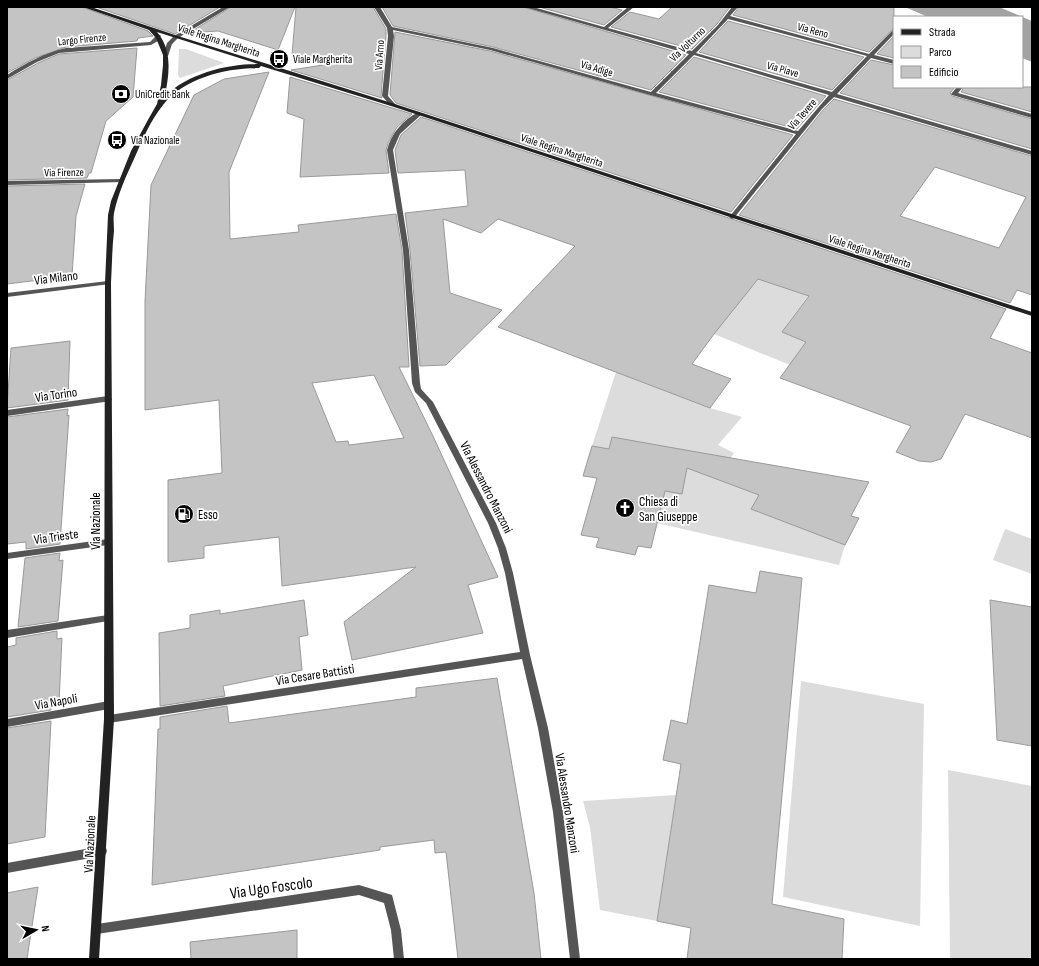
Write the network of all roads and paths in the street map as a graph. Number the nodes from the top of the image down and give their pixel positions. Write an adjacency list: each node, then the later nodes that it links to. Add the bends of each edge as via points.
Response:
1 (86, 7): 8 (street, Viale Regina Margherita)
2 (228, 7): 13 (street)
3 (377, 7): 9 (street, Via Arno)
4 (527, 7): 10 (street, Via Piave)
5 (630, 7): 10 (street)
6 (735, 7): 7 (street, Via Volturno)
7 (727, 17): 14 (street, Via Volturno); 16 (street, Via Reno)
8 (150, 28): 12 (street); 13 (street, Viale Regina Margherita)
9 (390, 28): 21 (street, Via Adige, via 491,49); 24 (street, Via Arno, via 390,59 385,96)
10 (604, 29): 14 (street, Via Piave)
11 (893, 32): 16 (street, Via Tevere)
12 (158, 36): 15 (street, via 164,45); 19 (street, Largo Firenze, via 151,43 53,52 33,60)
13 (176, 37): 15 (street, via 170,43); 18 (street, Viale Regina Margherita)
14 (692, 53): 21 (street, Via Volturno); 22 (street, Via Piave)
15 (166, 55): 23 (street, via 166,78)
16 (871, 56): 17 (street, Via Reno); 22 (street, Via Tevere)
17 (893, 62)
18 (270, 67): 23 (street, Via Nazionale, via 254,66 223,70 189,82 167,96); 24 (street, Viale Regina Margherita)
19 (7, 77)
20 (959, 88): 26 (street, via 954,94)
21 (652, 94): 27 (street, Via Adige)
22 (834, 94): 27 (street, Via Tevere); 28 (street, Via Piave)
23 (160, 104): 29 (street, Via Nazionale)
24 (393, 105): 25 (street, Viale Regina Margherita)
25 (419, 114): 31 (street, Viale Regina Margherita); 41 (street, Via Alessandro Manzoni, via 401,129 393,139 390,150 406,250 416,382 418,390 429,402 500,542 509,573)
26 (1032, 116)
27 (799, 133): 31 (street, Via Tevere)
28 (1032, 153)
29 (121, 180): 30 (street, Via Firenze); 32 (street, Via Nazionale, via 111,214)
30 (7, 183)
31 (732, 217): 34 (street, Viale Regina Margherita)
32 (108, 283): 33 (street, Via Milano); 35 (street, Via Nazionale)
33 (7, 295)
34 (1032, 314)
35 (108, 399): 36 (street, Via Torino); 37 (street, Via Nazionale)
36 (7, 413)
37 (108, 542): 38 (street, Via Trieste); 39 (street, Via Nazionale)
38 (7, 556)
39 (108, 618): 40 (street); 42 (street, Via Nazionale)
40 (7, 634)
41 (525, 655): 43 (street, Via Cesare Battisti); 50 (street, Via Alessandro Manzoni, via 543,728 558,812)
42 (109, 705): 43 (street, Via Nazionale); 44 (street, Via Napoli)
43 (109, 719): 45 (street, Via Nazionale)
44 (7, 723)
45 (102, 851): 46 (street); 47 (street, Via Nazionale)
46 (7, 868)
47 (97, 929): 48 (street, Via Nazionale); 49 (street, Via Ugo Foscolo, via 360,890 388,899 396,930)
48 (94, 959)
49 (399, 959)
50 (575, 959)

